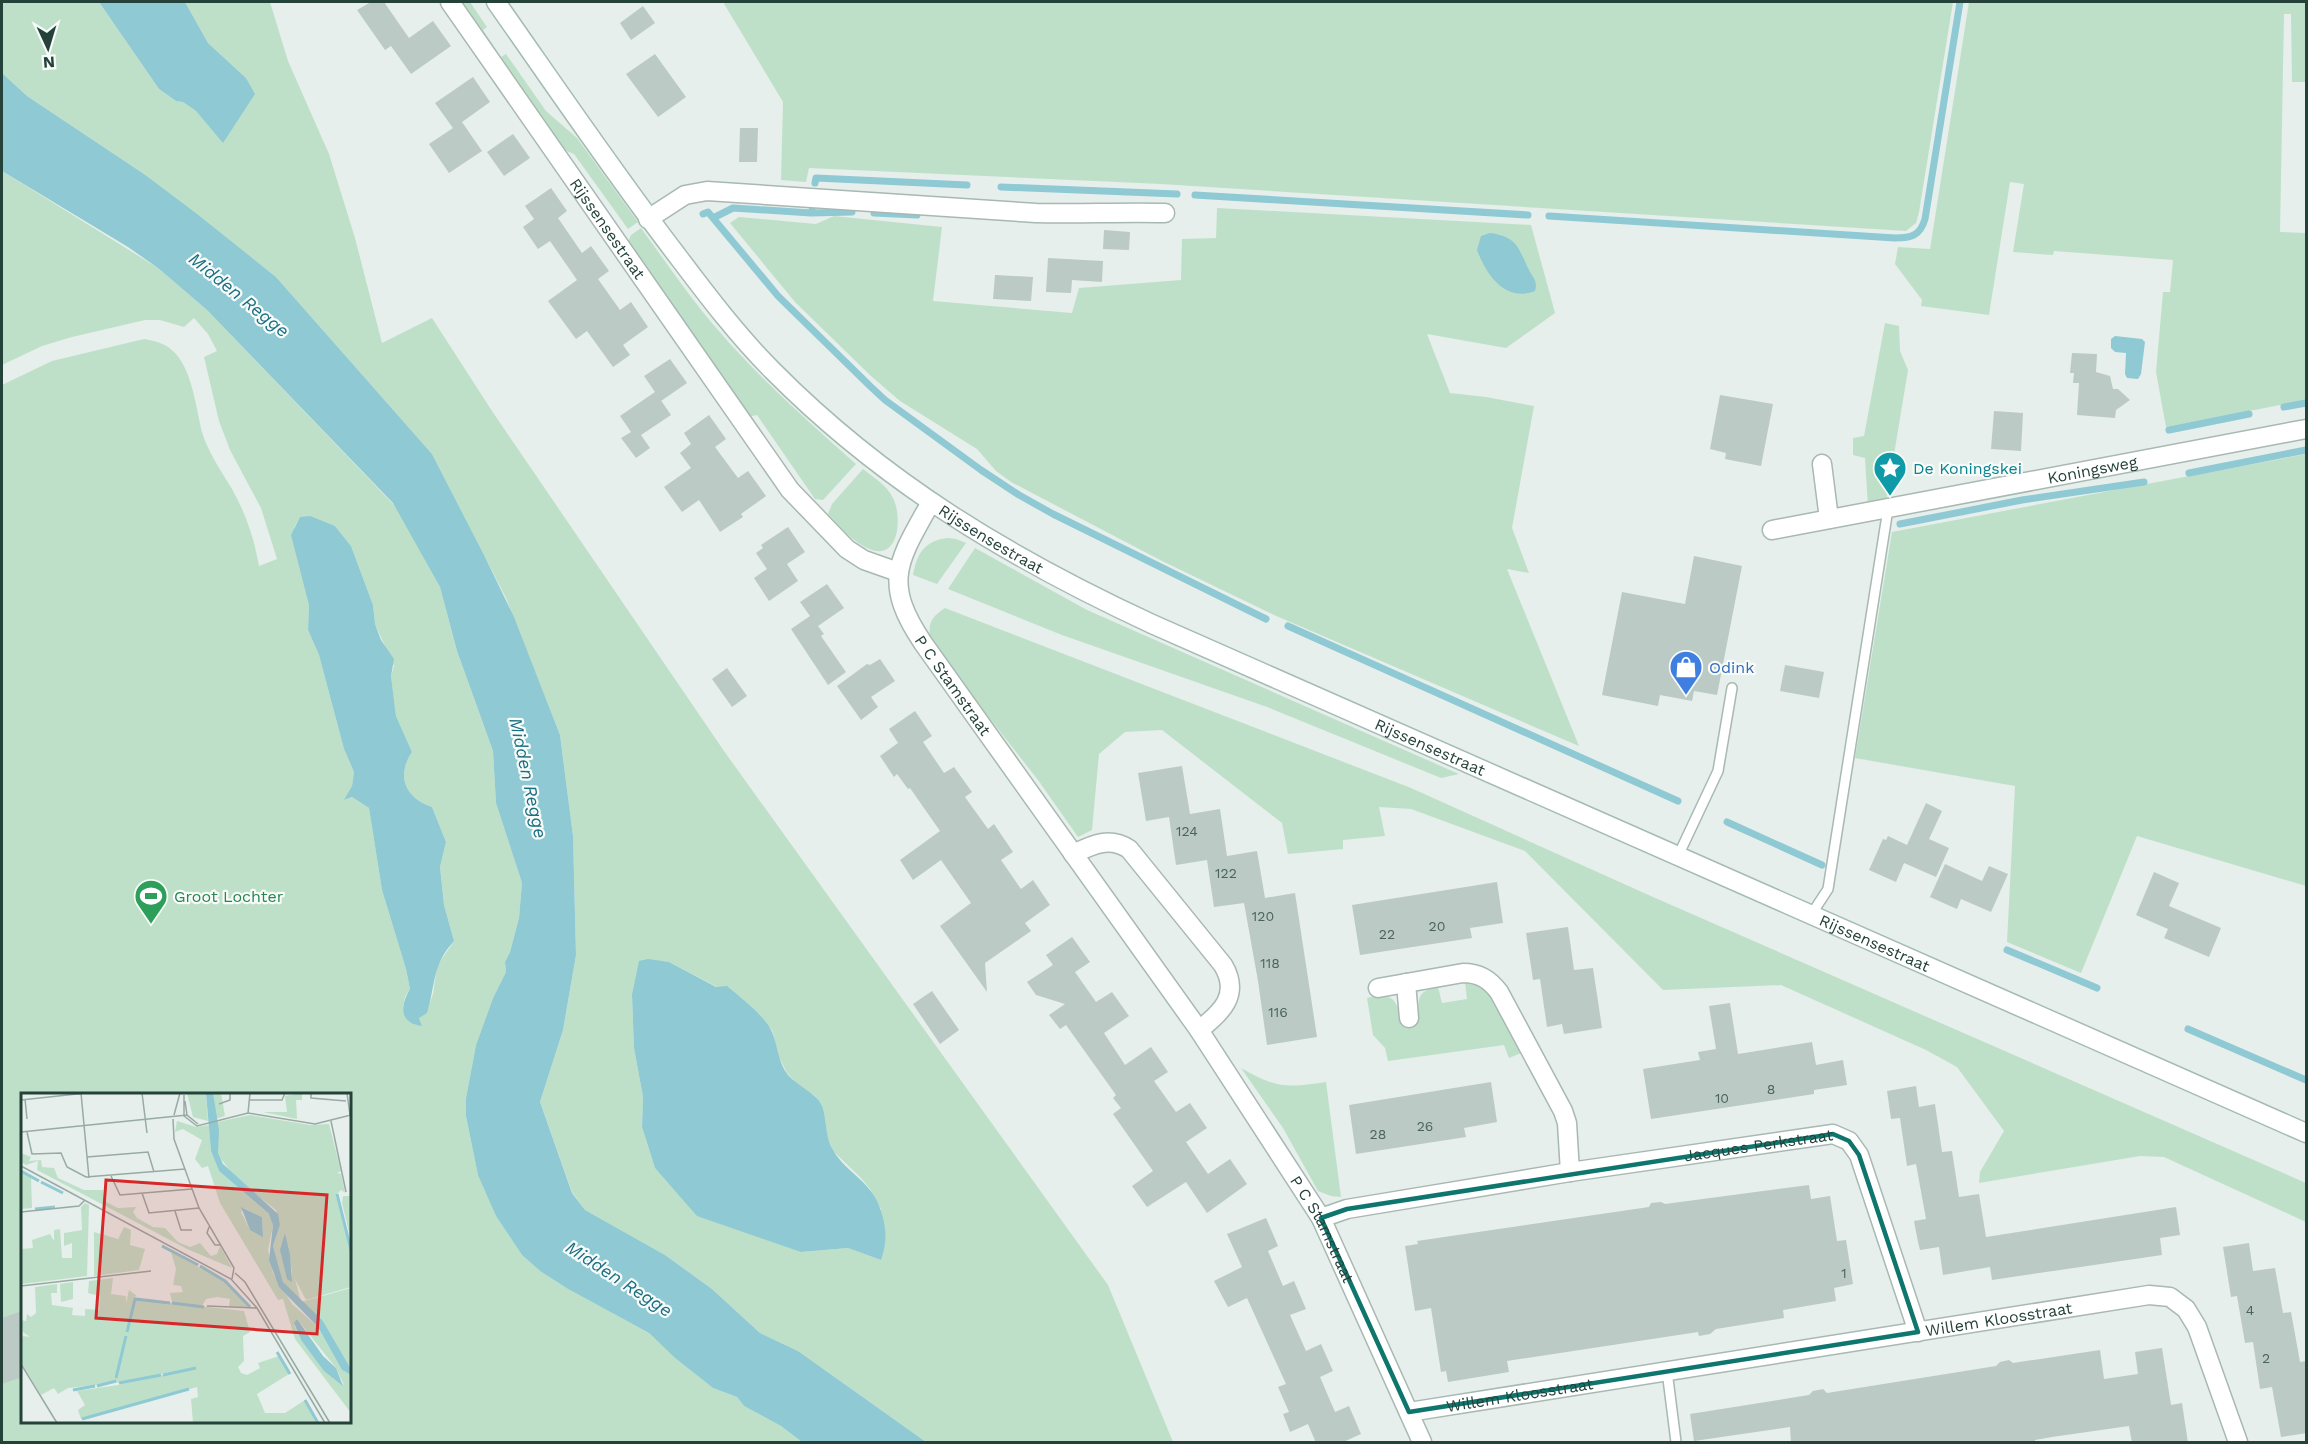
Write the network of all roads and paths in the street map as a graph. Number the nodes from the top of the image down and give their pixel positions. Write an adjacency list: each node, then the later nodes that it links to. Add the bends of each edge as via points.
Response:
1 (450, 2): 11 (street, Rijssensestraat, via 790,490 847,549 864,560)
2 (496, 2): 4 (street, Rijssensestraat)
3 (1165, 213): 4 (street, via 1036,213 707,191 686,195)
4 (648, 219): 7 (street, Rijssensestraat, via 723,316 774,372 868,456)
5 (2307, 429): 8 (street, Koningsweg)
6 (1822, 464): 9 (street)
7 (932, 502): 11 (street, P C Stamstraat, via 904,551); 14 (street, Rijssensestraat, via 1011,553 1116,607)
8 (1888, 509): 9 (street, Koningsweg); 15 (lane, via 1828,889)
9 (1829, 519): 10 (street, Koningsweg)
10 (1772, 530)
11 (898, 572): 13 (street, P C Stamstraat, via 901,600 913,629)
12 (1732, 688): 14 (lane, via 1718,771)
13 (1073, 854): 19 (street, P C Stamstraat); 19 (street, via 1104,842 1129,849 1223,965 1230,984 1228,1000 1221,1012)
14 (1678, 856): 15 (street, Rijssensestraat)
15 (1811, 915): 20 (street, Rijssensestraat)
16 (1406, 983): 17 (street); 18 (street); 21 (street, via 1469,973 1483,976 1494,986 1563,1111)
17 (1378, 987)
18 (1409, 1018)
19 (1199, 1030): 22 (street, P C Stamstraat)
20 (2307, 1133)
21 (1570, 1172): 22 (street, Jacques Perkstraat, via 1347,1209); 23 (street, Jacques Perkstraat, via 1823,1134 1842,1137 1859,1155)
22 (1321, 1218): 25 (street, P C Stamstraat)
23 (1918, 1332): 24 (street, Willem Kloosstraat); 28 (street, Willem Kloosstraat, via 2149,1295 2170,1297 2186,1309 2197,1328)
24 (1667, 1371): 25 (street, Willem Kloosstraat); 27 (lane)
25 (1409, 1412): 26 (street, P C Stamstraat)
26 (1422, 1443)
27 (1677, 1443)
28 (2238, 1443)

